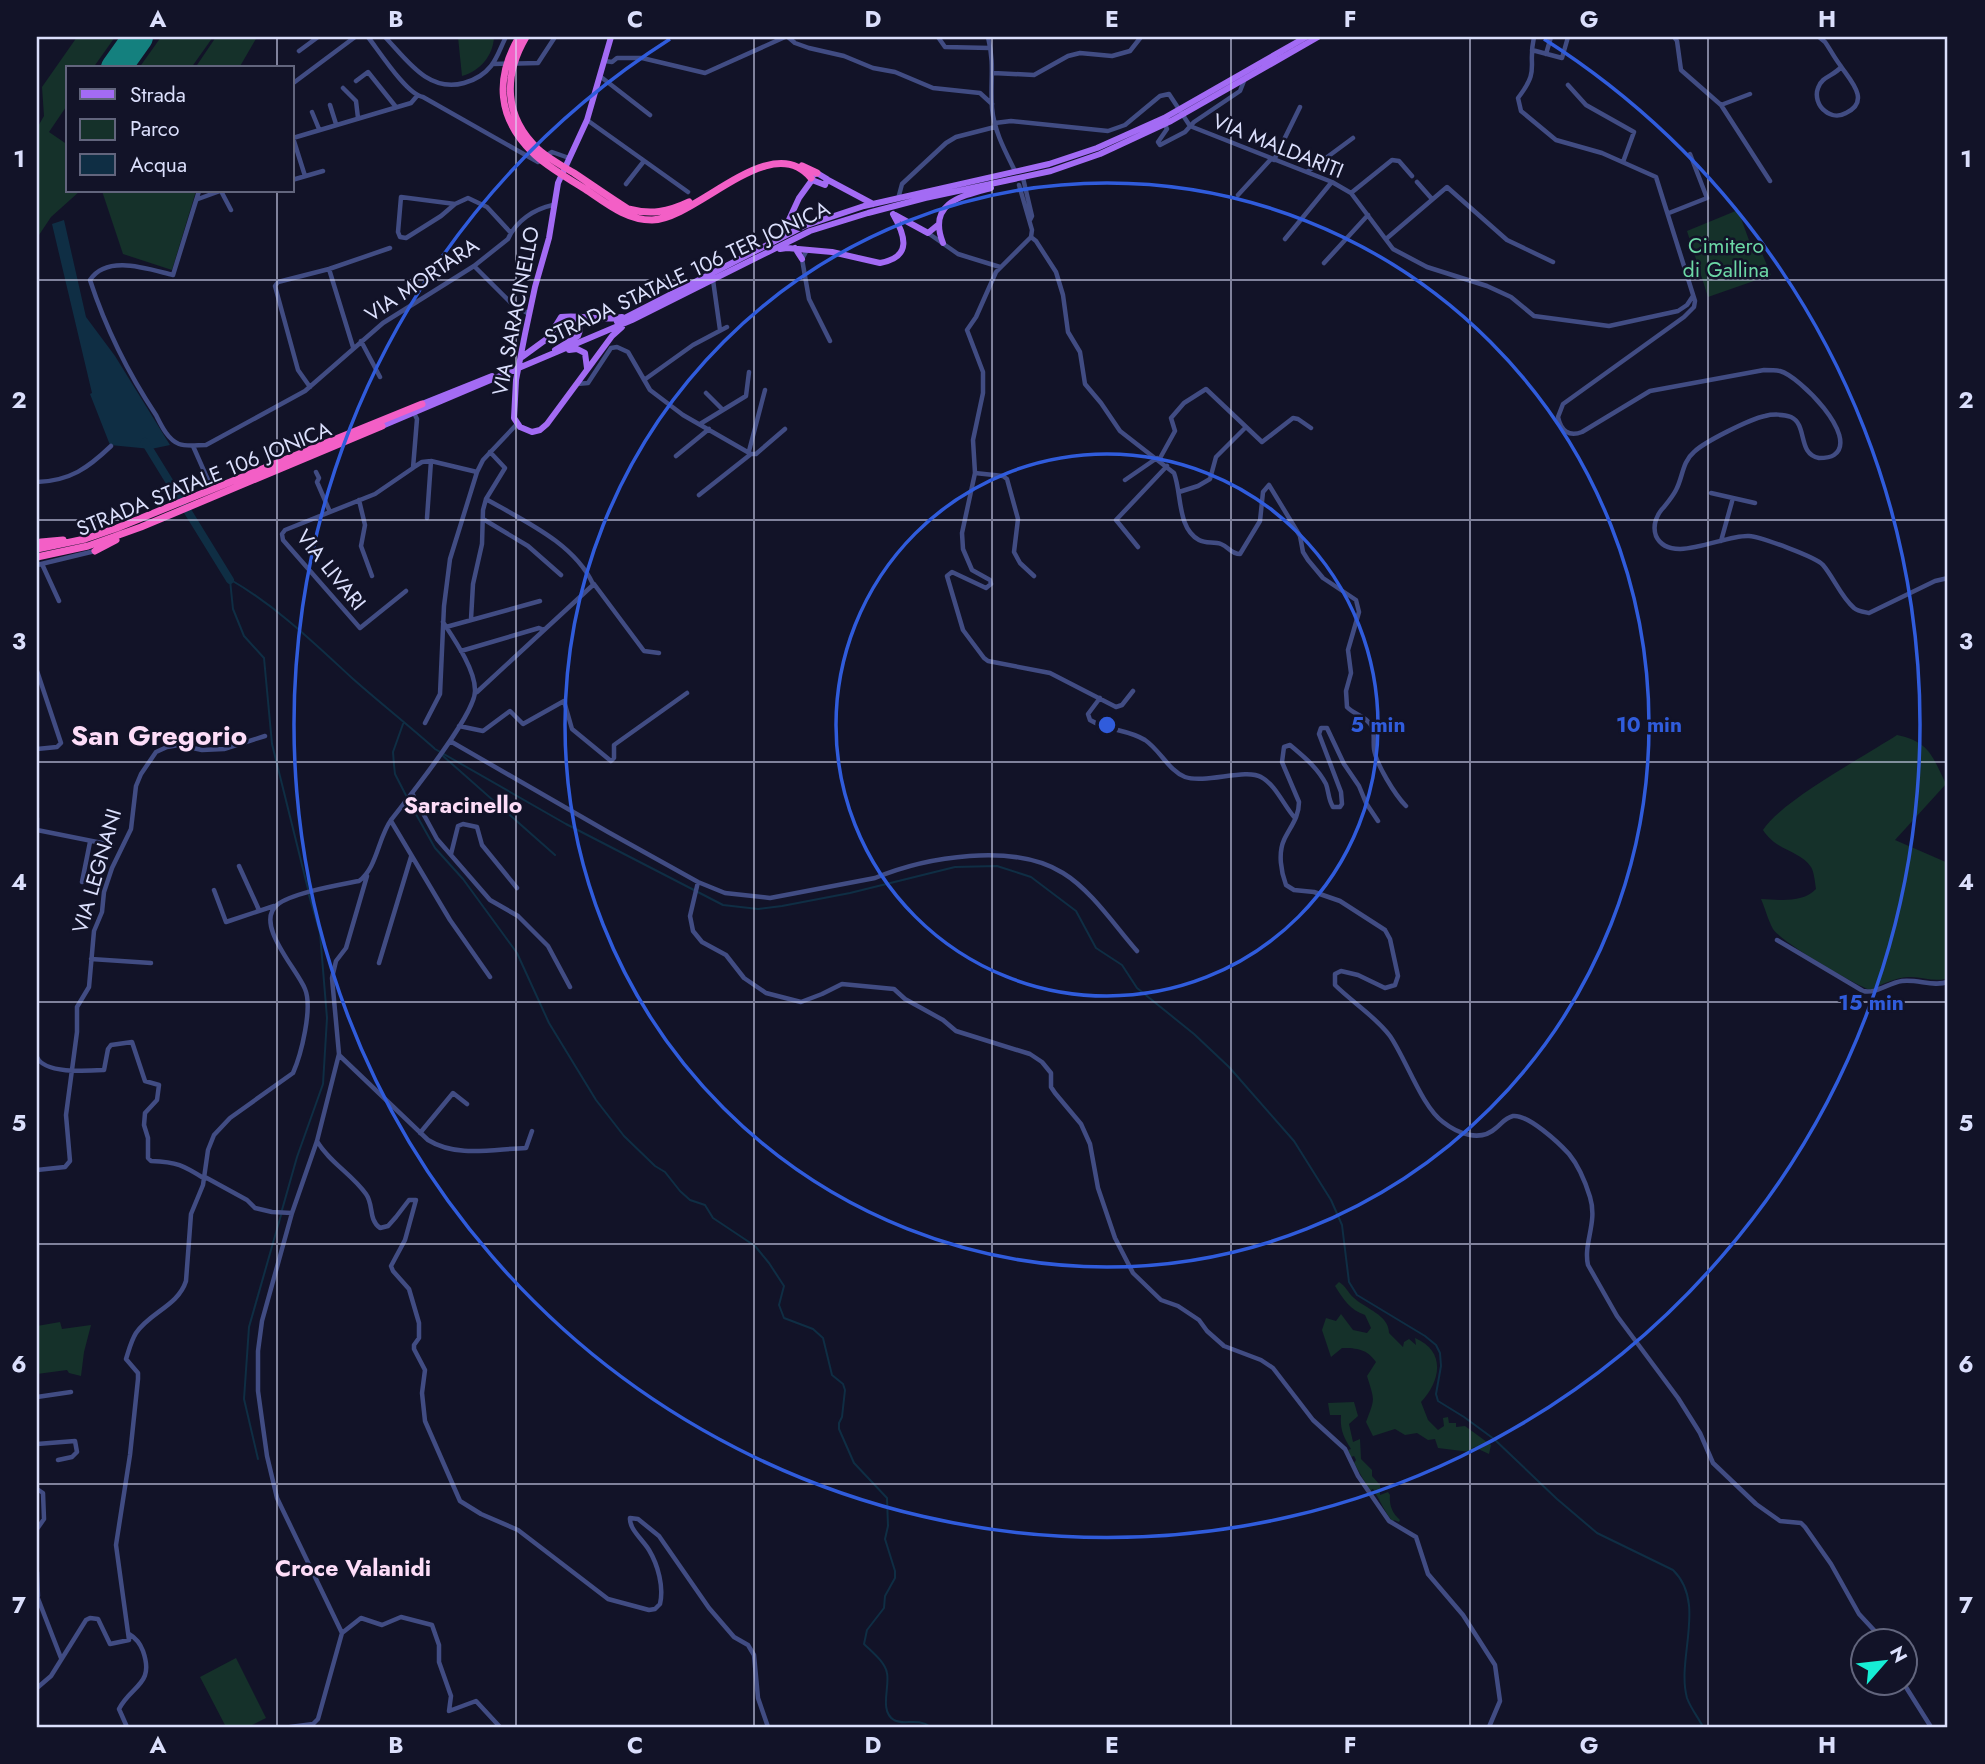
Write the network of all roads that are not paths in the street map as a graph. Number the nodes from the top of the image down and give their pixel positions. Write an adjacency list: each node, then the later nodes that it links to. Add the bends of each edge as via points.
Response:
1 (318, 37): 23 (street)
2 (355, 37): 32 (street)
3 (368, 37): 36 (street)
4 (385, 37): 26 (street, via 434,83 468,82)
5 (506, 37): 26 (street)
6 (519, 37): 59 (highway, via 503,73 502,94 517,136 534,155 623,214 650,220 676,215)
7 (526, 37): 59 (highway, via 510,74 511,108 520,127 540,151 628,209 650,213 676,209)
8 (555, 37): 26 (street, via 538,63)
9 (611, 37): 25 (main road, VIA SARACINELLO)
10 (786, 37): 25 (street, via 705,74 642,58); 37 (street, via 933,88 980,93)
11 (938, 37): 21 (street, via 945,47)
12 (988, 37): 21 (street)
13 (1141, 37): 28 (street, via 1130,51 1112,56 1068,56 1034,75)
14 (1306, 37): 83 (main road, STRADA STATALE 106 TER JONICA, via 1164,118 1097,148)
15 (1318, 37): 31 (main road, STRADA STATALE 106 TER JONICA)
16 (1534, 37): 22 (street)
17 (1551, 37): 24 (street)
18 (1568, 37): 24 (street, via 1562,58)
19 (1674, 37): 39 (street, via 1681,70)
20 (1819, 37): 27 (street)
21 (990, 48): 28 (street)
22 (1532, 50): 24 (street); 58 (street, via 1533,74 1518,98 1521,111 1556,140)
23 (299, 51)
24 (1546, 54)
25 (605, 61): 29 (main road, VIA SARACINELLO)
26 (492, 64)
27 (1841, 67): 27 (street, via 1858,90 1857,102 1843,115 1830,115 1821,108 1818,84)
28 (993, 73): 37 (street)
29 (601, 77): 43 (street); 45 (main road, VIA SARACINELLO)
30 (356, 80): 40 (street, via 368,72)
31 (1244, 80): 47 (main road, STRADA STATALE 106 TER JONICA); 48 (street, via 1240,91)
32 (294, 83)
33 (1568, 85): 58 (street, via 1586,105 1634,132)
34 (343, 88): 44 (street, via 356,101)
35 (1750, 94): 39 (street)
36 (417, 96): 40 (street); 55 (street, via 538,162 552,152)
37 (992, 104): 49 (street)
38 (330, 105): 46 (street)
39 (1721, 105): 69 (street)
40 (396, 107): 44 (street)
41 (1300, 107): 56 (street)
42 (312, 112): 50 (street)
43 (650, 115)
44 (358, 118): 46 (street)
45 (587, 120): 55 (main road, VIA SARACINELLO); 57 (street)
46 (336, 124): 50 (street)
47 (1164, 124): 48 (street, via 1167,129 1160,145 1185,132); 68 (main road, STRADA STATALE 106 TER JONICA, via 1100,154)
48 (1189, 124): 49 (street, VIA MALDARITI, via 1172,95 1163,94 1125,125 1108,131 1011,121); 56 (street, VIA MALDARITI)
49 (995, 125): 60 (street); 83 (street, via 946,143 902,184)
50 (319, 129): 51 (street)
51 (294, 137)
52 (1353, 138): 62 (street)
53 (294, 144): 63 (street)
54 (1690, 155): 86 (street, via 1707,198)
55 (569, 158): 82 (main road, VIA SARACINELLO)
56 (1272, 159): 62 (street, VIA MALDARITI); 78 (street)
57 (644, 160): 72 (street); 76 (street)
58 (1623, 162): 86 (street, via 1656,177)
59 (749, 169): 65 (highway, via 790,165)
60 (1014, 169)
61 (323, 171): 63 (street)
62 (1307, 172): 70 (street, VIA MALDARITI)
63 (304, 176): 66 (street)
64 (1412, 176): 77 (street, via 1399,160 1392,160)
65 (813, 177): 83 (main road); 92 (main road)
66 (294, 179)
67 (1001, 181): 68 (main road, STRADA STATALE 106 TER JONICA); 83 (main road, STRADA STATALE 106 TER JONICA); 88 (main road, via 998,186 954,198)
68 (1021, 181): 91 (street, via 1032,216)
69 (1770, 181)
70 (1332, 182): 77 (street, VIA MALDARITI); 93 (street)
71 (1418, 182): 80 (street)
72 (626, 184)
73 (200, 192): 79 (street)
74 (218, 192): 79 (street)
75 (222, 192): 85 (street)
76 (688, 192)
77 (1351, 193): 87 (street, VIA MALDARITI)
78 (1238, 195)
79 (197, 199): 141 (street, via 173,275 132,265 105,267 90,280 120,355 144,397 171,439)
80 (1432, 199): 94 (street); 101 (street, via 1447,187 1507,240)
81 (455, 204): 81 (street, via 406,238 400,237 401,197); 89 (street, via 468,198 480,203)
82 (553, 205): 89 (street, VIA MORTARA, via 527,216); 108 (main road, VIA SARACINELLO)
83 (893, 205): 84 (main road, STRADA STATALE 106 TER JONICA); 90 (main road); 98 (main road, via 904,245 894,259 880,263)
84 (866, 209): 92 (main road, STRADA STATALE 106 TER JONICA, via 804,226); 99 (main road, STRADA STATALE 106 TER JONICA)
85 (231, 211)
86 (1669, 214): 107 (street)
87 (1368, 215): 94 (street, VIA MALDARITI); 102 (street)
88 (939, 224): 90 (main road); 95 (main road)
89 (510, 233): 103 (street, VIA MORTARA)
90 (928, 233): 95 (street)
91 (1031, 237): 104 (street); 145 (street, via 1056,272 1085,384 1120,431)
92 (780, 238): 110 (main road, STRADA STATALE 106 TER JONICA)
93 (1285, 239)
94 (1386, 239): 107 (street, VIA MALDARITI, via 1393,249 1427,267 1487,286 1534,316 1551,320 1609,326 1678,311)
95 (943, 243): 104 (street, via 958,254)
96 (390, 248): 105 (street)
97 (794, 248): 98 (main road); 99 (main road); 100 (main road)
98 (808, 249): 100 (street)
99 (768, 252): 106 (main road, STRADA STATALE 106 TER JONICA)
100 (802, 259): 115 (street, via 809,299)
101 (1553, 262)
102 (1324, 263)
103 (474, 266): 108 (street); 114 (street, VIA MORTARA)
104 (1000, 267): 151 (street, via 967,330 983,372 973,440)
105 (329, 268): 118 (street); 127 (street, via 275,286 298,370)
106 (713, 280): 110 (main road, STRADA STATALE 106 TER JONICA); 112 (street)
107 (1694, 295): 167 (street, via 1694,307 1684,317 1563,404 1558,417 1563,430 1576,434 1650,391 1764,370 1780,371 1799,382 1817,396 1840,436 1834,456 1821,458 1809,453 1792,417 1762,416 1695,450 1655,522 1657,538 1675,551)
108 (529, 314): 113 (main road, VIA SARACINELLO)
109 (565, 316): 110 (main road, via 598,320); 117 (main road); 119 (main road, via 577,321 580,332)
110 (633, 317): 119 (main road, STRADA STATALE 106 TER JONICA); 121 (main road)
111 (727, 327): 112 (street)
112 (720, 330): 125 (street)
113 (525, 334): 116 (main road, VIA SARACINELLO); 117 (main road)
114 (361, 341): 118 (street, VIA MORTARA); 123 (street)
115 (830, 341)
116 (524, 344): 117 (main road); 120 (main road, VIA SARACINELLO)
117 (540, 344): 120 (main road)
118 (353, 347): 127 (street, VIA MORTARA)
119 (558, 351): 121 (main road, via 582,351); 124 (main road, STRADA STATALE 106 TER JONICA)
120 (521, 358): 134 (main road, VIA SARACINELLO, via 516,380)
121 (587, 368): 126 (main road)
122 (749, 372): 131 (street, via 746,396)
123 (380, 377)
124 (495, 377): 130 (main road, STRADA STATALE 106 TER JONICA); 132 (main road, STRADA STATALE 106 TER JONICA)
125 (644, 380): 126 (street, via 628,352 617,347 611,348 588,383); 135 (street, via 650,390)
126 (576, 384): 134 (main road, via 540,430 528,431)
127 (310, 387): 141 (street, VIA MORTARA, via 206,445)
128 (765, 390): 143 (street)
129 (706, 393): 131 (street)
130 (422, 404): 133 (highway, STRADA STATALE 106 TER JONICA)
131 (722, 409): 135 (street)
132 (414, 413): 133 (main road, STRADA STATALE 106 TER JONICA); 148 (street)
133 (381, 424): 155 (highway, STRADA STATALE 106 JONICA)
134 (517, 424): 142 (street, VIA SARACINELLO)
135 (700, 424): 138 (street)
136 (1247, 427): 137 (street, via 1262,442 1293,418); 145 (street, via 1204,390 1171,418 1175,431); 154 (street, via 1216,457 1210,479)
137 (1311, 428)
138 (709, 429): 143 (street); 144 (street)
139 (785, 429): 143 (street, via 756,454)
140 (111, 446): 153 (street, via 83,471)
141 (193, 446): 155 (street)
142 (490, 452): 150 (street, VIA SARACINELLO); 159 (street, via 505,468)
143 (750, 452): 157 (street)
144 (676, 456)
145 (1158, 459): 147 (street); 152 (street)
146 (430, 461): 148 (street, VIA LIVARI); 150 (street); 163 (street)
147 (1167, 466): 154 (street, via 1176,476); 169 (street, via 1116,520)
148 (413, 468): 160 (street, VIA LIVARI)
149 (316, 472): 162 (street)
150 (477, 472): 181 (street, VIA SARACINELLO, via 450,559)
151 (975, 473): 174 (street, via 1007,479 1018,519 1014,552); 189 (street, via 963,549 972,570 991,584 986,588 951,572 947,576 962,630 988,661 1050,673)
152 (1125, 480)
153 (37, 482)
154 (1179, 492): 196 (street, via 1190,534 1240,554 1261,520 1263,492 1269,485 1300,536 1308,560 1324,578 1356,600 1359,612 1348,650 1347,707 1370,723 1378,761)
155 (208, 493): 164 (highway, STRADA STATALE 106 JONICA)
156 (1711, 493): 158 (street)
157 (699, 495)
158 (1733, 498): 161 (street); 167 (street)
159 (486, 499): 165 (street); 176 (street, via 577,559)
160 (359, 500): 162 (street, VIA LIVARI); 173 (street, via 365,524 361,545)
161 (1755, 503)
162 (330, 512): 177 (street, VIA LIVARI, via 285,530 283,540 355,624 364,627)
163 (427, 518)
164 (149, 519): 166 (highway, STRADA STATALE 106 JONICA); 168 (highway, STRADA STATALE 106 JONICA, via 85,539)
165 (482, 519): 172 (street, via 527,546); 180 (street)
166 (141, 527): 170 (highway); 171 (highway, STRADA STATALE 106 JONICA)
167 (1721, 541): 175 (street, via 1749,536 1812,556 1854,609 1868,613)
168 (38, 543)
169 (1138, 547)
170 (95, 551): 171 (street)
171 (38, 562): 178 (street)
172 (561, 575)
173 (372, 576)
174 (1034, 576)
175 (1948, 578)
176 (594, 584): 182 (street); 184 (street, via 644,651)
177 (406, 591)
178 (59, 601)
179 (540, 601): 180 (street)
180 (471, 619): 181 (street)
181 (445, 624): 183 (street); 190 (street, VIA SARACINELLO, via 440,694)
182 (544, 630): 183 (street); 187 (street)
183 (461, 651): 187 (street)
184 (659, 653)
185 (37, 671): 194 (street, via 61,743)
186 (1133, 691): 189 (street, via 1119,707)
187 (476, 692): 191 (street)
188 (687, 693): 191 (street, via 614,745 611,761 572,729 564,701 523,724 510,711 483,731)
189 (1100, 698): 198 (street, via 1088,714 1090,720 1142,738 1184,776 1262,777)
190 (425, 723)
191 (459, 726): 193 (street)
192 (265, 736): 216 (street, VIA LEGNANI, via 224,749 179,745 156,752 136,786 131,829 104,892)
193 (449, 742): 195 (street); 208 (street)
194 (37, 749)
195 (411, 794): 199 (street); 204 (street, via 437,839)
196 (1406, 806)
197 (37, 818): 201 (street)
198 (1296, 818): 200 (street, via 1299,803 1282,762 1287,745 1316,768 1333,807 1342,804 1320,734 1324,727 1331,732); 240 (street, via 1282,848 1286,885 1340,901 1382,927 1390,939 1398,976 1395,985 1385,988 1341,971 1335,974 1335,985 1387,1033 1439,1120 1476,1136 1489,1134 1510,1116 1519,1116 1568,1154 1590,1197 1588,1265 1617,1316 1678,1398 1713,1463 1780,1521 1805,1527)
199 (391, 821): 205 (street); 207 (street)
200 (1378, 821)
201 (37, 831): 202 (street)
202 (90, 842): 203 (street); 209 (street)
203 (112, 845)
204 (451, 853): 210 (street, via 458,827 477,827 482,845); 221 (street, via 490,900 518,916 548,946)
205 (411, 856): 218 (street); 219 (street)
206 (239, 866): 213 (street)
207 (367, 875): 212 (street); 222 (street, via 346,948 336,961 332,978)
208 (698, 882): 215 (street, via 725,893 770,898 955,858 1025,859 1065,874); 250 (street, via 690,916 693,931 766,993 801,1002 842,984 894,989 956,1031 1030,1054 1048,1067 1051,1087 1090,1144 1098,1188 1133,1273 1161,1300 1199,1320 1224,1346 1273,1368 1313,1420 1345,1448 1357,1476 1389,1521 1416,1537 1428,1574 1463,1615 1495,1665 1500,1701)
209 (82, 883)
210 (517, 888)
211 (214, 890): 213 (street, via 226,922)
212 (275, 906): 213 (street); 230 (street, via 270,928 306,990 298,1063 293,1073 214,1135)
213 (258, 910)
214 (1777, 940): 220 (street, via 1863,991 1908,980 1937,985)
215 (1137, 951)
216 (91, 959): 217 (street); 224 (street, VIA LEGNANI, via 89,987 77,1007)
217 (151, 963)
218 (379, 963)
219 (490, 977)
220 (1948, 982)
221 (570, 987)
222 (339, 1055): 227 (street); 228 (street)
223 (37, 1057): 224 (street, via 42,1066)
224 (70, 1070): 229 (street, VIA LEGNANI, via 66,1115 69,1163); 230 (street, via 103,1070 111,1045 132,1042 145,1081 159,1085 157,1100 145,1113 148,1158 176,1162)
225 (467, 1104): 227 (street, via 453,1093)
226 (532, 1131): 227 (street, via 526,1148 480,1151 445,1148)
227 (420, 1133)
228 (317, 1141): 231 (street); 249 (street, via 367,1195 377,1227 387,1226 409,1200 416,1200 405,1240 391,1266 415,1304 420,1332 414,1349 425,1370 425,1421 460,1500 518,1530 608,1599 649,1610 660,1604 661,1585 651,1553 630,1525 630,1518 638,1519 659,1536 734,1637 748,1645)
229 (37, 1170)
230 (205, 1178): 231 (street, via 255,1208); 242 (street, via 191,1214 182,1292 136,1333 126,1359 138,1373 116,1545)
231 (292, 1213): 241 (street, via 262,1321 258,1391 277,1498)
232 (71, 1392): 233 (street)
233 (37, 1397)
234 (37, 1444): 235 (street, via 75,1441 77,1452)
235 (58, 1460)
236 (37, 1489): 237 (street, via 43,1493 44,1519)
237 (37, 1529)
238 (37, 1572): 239 (street)
239 (37, 1597): 243 (street)
240 (1872, 1628)
241 (342, 1633): 247 (street, via 318,1720); 248 (street, via 361,1618 382,1625 401,1617 429,1623 451,1696 449,1711 476,1701)
242 (128, 1634): 243 (street, via 129,1640 110,1644 98,1619 90,1618); 246 (street, via 136,1638 147,1664 141,1685 119,1709)
243 (61, 1659): 244 (street)
244 (37, 1688)
245 (1913, 1698): 251 (street)
246 (127, 1727)
247 (290, 1727)
248 (500, 1727)
249 (768, 1727)
250 (1489, 1727)
251 (1931, 1727)

